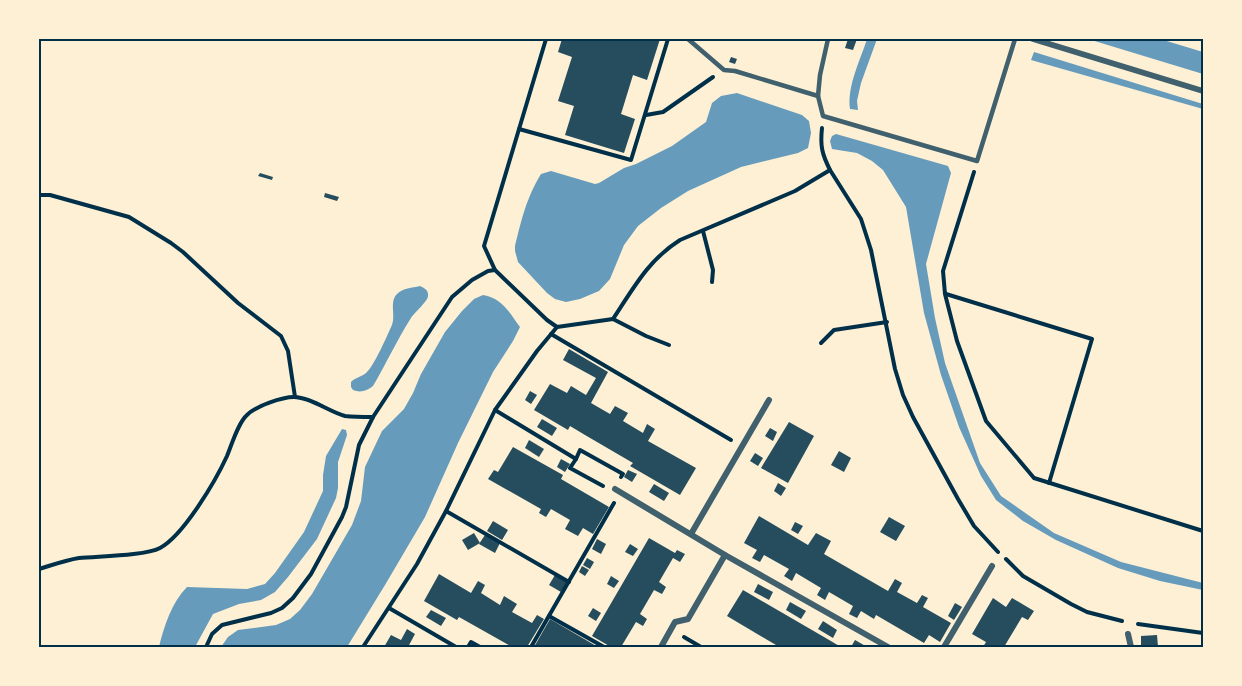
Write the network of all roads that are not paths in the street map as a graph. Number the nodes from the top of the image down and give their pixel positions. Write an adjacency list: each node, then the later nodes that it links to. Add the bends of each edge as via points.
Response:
1 (688, 39): 6 (lane, via 724,70)
2 (828, 39): 6 (lane)
3 (1015, 39): 6 (lane, via 977,161 823,116)
4 (1033, 39): 5 (street)
5 (1203, 91)
6 (818, 96)
7 (769, 400): 9 (street)
8 (618, 490): 9 (street)
9 (691, 534): 10 (street)
10 (725, 555): 13 (street, via 688,619 675,622); 14 (street)
11 (992, 566): 15 (street)
12 (1128, 634): 16 (street)
13 (661, 647)
14 (888, 647)
15 (944, 647)
16 (1131, 647)

